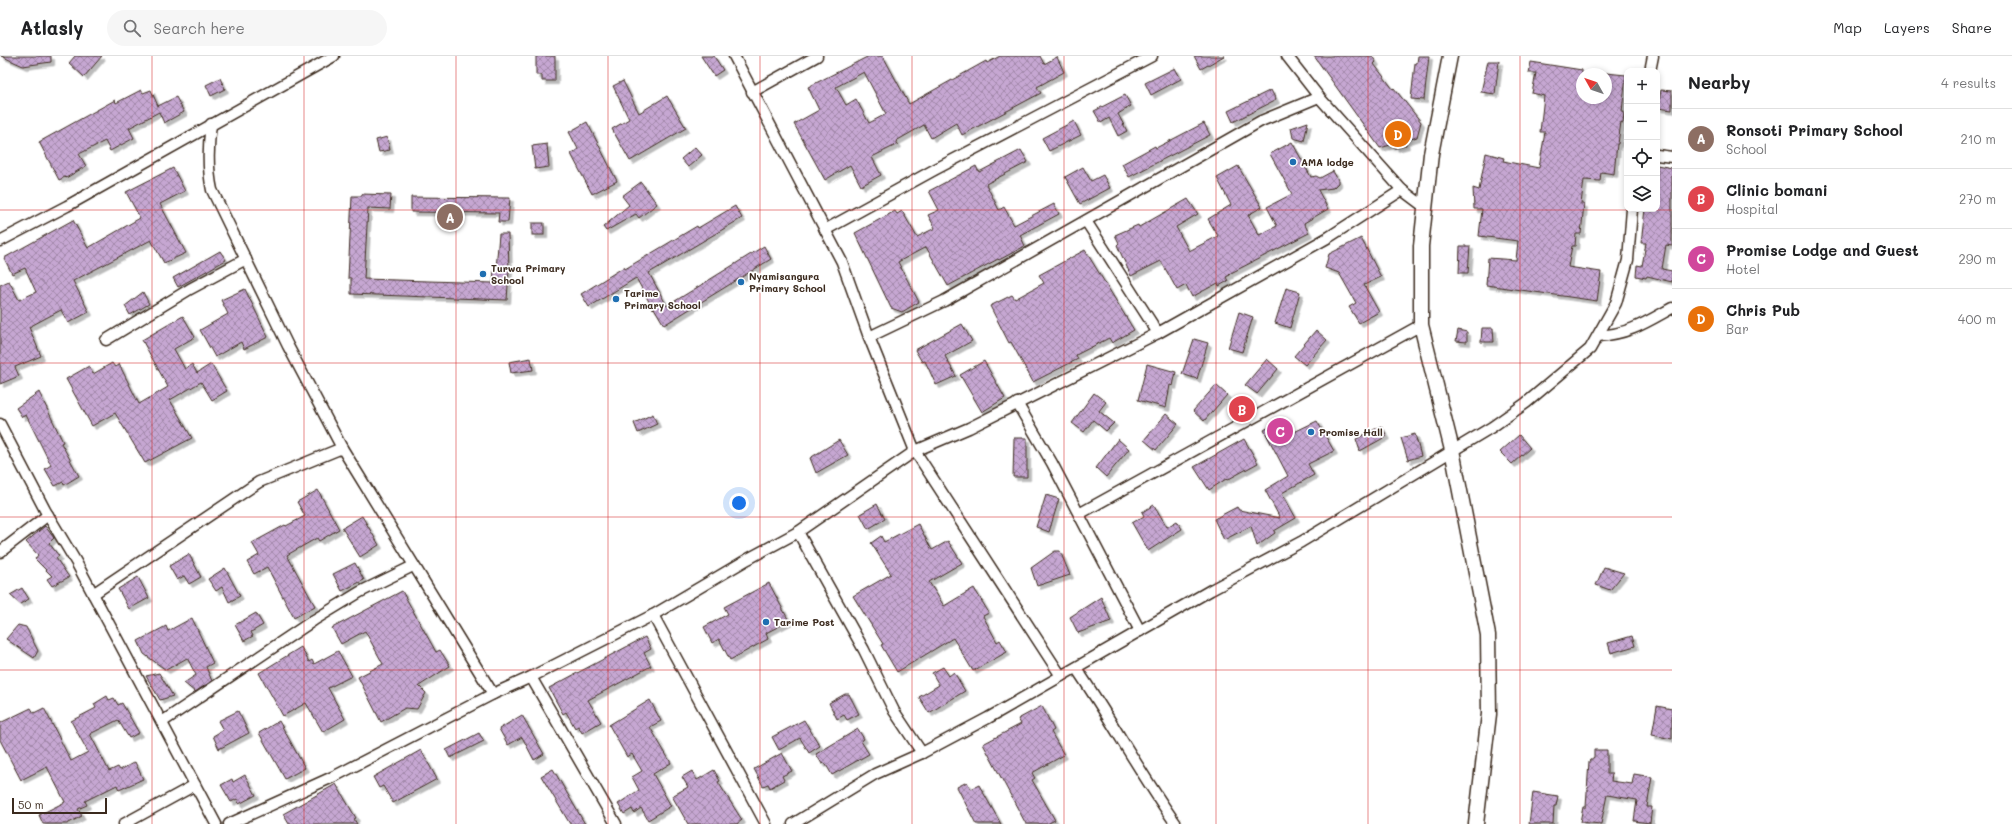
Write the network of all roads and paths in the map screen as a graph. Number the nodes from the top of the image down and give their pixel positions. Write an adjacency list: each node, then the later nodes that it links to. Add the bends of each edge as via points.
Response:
1 (334, 56): 11 (street)
2 (734, 56): 9 (street)
3 (817, 56): 9 (street)
4 (1152, 56): 18 (street)
5 (1287, 56): 10 (street)
6 (1450, 56): 15 (main road, via 1431,154)
7 (1652, 56): 8 (street)
8 (1650, 68)
9 (752, 92): 18 (street)
10 (1318, 97): 14 (street); 17 (street, via 1261,121)
11 (211, 124): 19 (street); 20 (street, via 207,149 212,190)
12 (1660, 155): 13 (street)
13 (1672, 156)
14 (1402, 190): 15 (street); 23 (street, via 1329,237)
15 (1426, 208): 22 (main road, via 1421,246)
16 (1632, 212): 24 (street, via 1628,260 1616,303)
17 (1086, 222): 23 (street); 25 (street, via 944,301)
18 (824, 230): 25 (street, via 842,262)
19 (0, 241)
20 (246, 259): 26 (street, via 190,289); 29 (street)
21 (1672, 308): 24 (street, via 1632,330)
22 (1421, 325): 30 (main road); 32 (street)
23 (1158, 333): 27 (street)
24 (1598, 336): 30 (street, via 1590,349 1526,403 1492,427)
25 (869, 337): 31 (street)
26 (106, 340)
27 (1017, 403): 31 (street, via 969,428); 32 (street)
28 (0, 424): 33 (street)
29 (342, 448): 36 (street); 37 (street, via 259,482)
30 (1452, 450): 39 (street, via 1301,542); 54 (main road, via 1488,635 1489,714)
31 (915, 451): 34 (street); 41 (street)
32 (1079, 514): 39 (street)
33 (48, 515): 35 (street); 37 (street)
34 (798, 532): 38 (street); 45 (street, via 864,650 894,711)
35 (0, 552)
36 (414, 566): 43 (street); 44 (street, via 360,592 314,620)
37 (93, 594): 44 (street)
38 (653, 615): 42 (street); 51 (street)
39 (1140, 630): 40 (street)
40 (1076, 668): 41 (street); 53 (street)
41 (1061, 676): 45 (street)
42 (531, 677): 43 (street); 50 (street)
43 (493, 694): 49 (street, via 337,775)
44 (162, 722): 46 (street)
45 (922, 753): 52 (street, via 875,774)
46 (195, 785): 47 (street); 48 (street)
47 (124, 824)
48 (216, 824)
49 (229, 824)
50 (616, 824)
51 (766, 824)
52 (793, 824)
53 (1176, 824)
54 (1476, 824)

